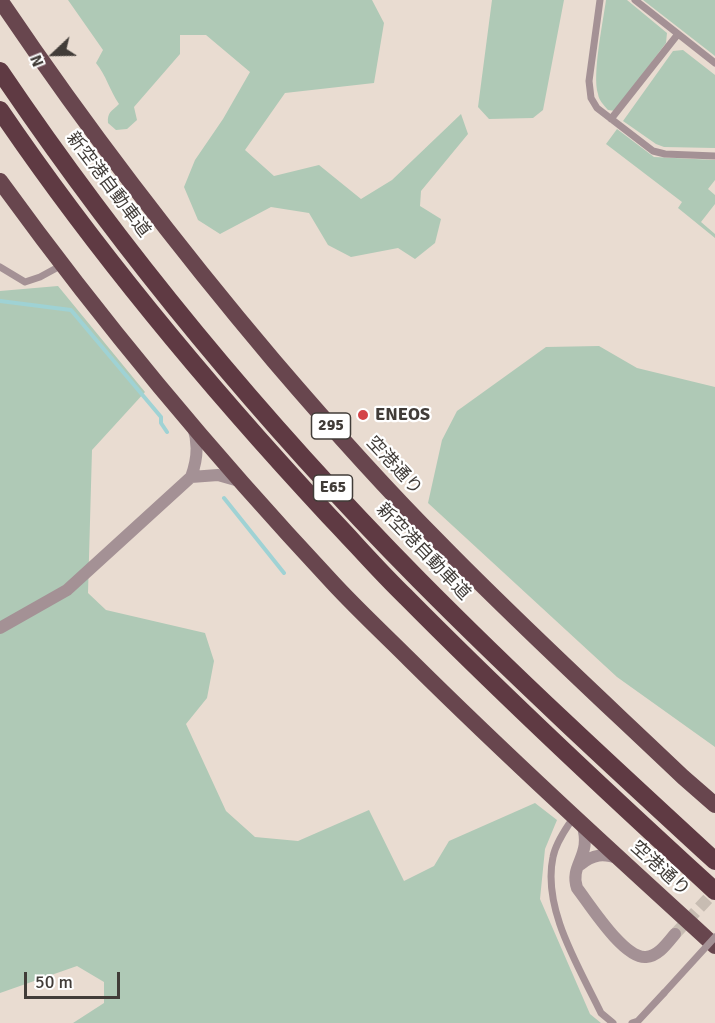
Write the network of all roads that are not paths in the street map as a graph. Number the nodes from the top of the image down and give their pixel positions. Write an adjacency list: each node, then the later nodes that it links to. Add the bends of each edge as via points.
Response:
1 (0, 0): 18 (highway, 空港通り / 295, via 52,78 172,237 333,429 439,542)
2 (600, 0): 8 (lane, via 591,98)
3 (634, 0): 4 (lane)
4 (678, 34): 5 (lane); 8 (lane)
5 (715, 63)
6 (0, 71): 21 (highway, 新空港自動車道 / E65, via 174,305 318,473 537,696)
7 (0, 110): 17 (highway, E65, via 85,228 230,407 404,596)
8 (611, 119): 9 (lane, via 653,151)
9 (715, 156)
10 (0, 181): 11 (highway, 空港通り)
11 (62, 265): 12 (lane, via 25,282); 13 (highway, 空港通り)
12 (0, 267)
13 (192, 424): 14 (street, via 197,447); 15 (highway, 空港通り)
14 (191, 477): 15 (street, via 219,475); 16 (street, via 67,590)
15 (242, 482): 19 (highway, 空港通り, via 334,584)
16 (0, 628)
17 (587, 774): 23 (highway, E65); 24 (highway)
18 (715, 805)
19 (575, 823): 20 (highway, 空港通り); 22 (street, via 585,832 585,849); 28 (lane, via 553,856 554,910 601,1013)
20 (620, 859): 22 (street, via 600,854); 27 (highway, 空港通り)
21 (715, 861)
22 (577, 868): 25 (street, via 577,888 629,951 647,957)
23 (715, 891)
24 (715, 903)
25 (675, 934)
26 (715, 937): 29 (lane, bridge)
27 (715, 946)
28 (613, 1023)
29 (632, 1023)

